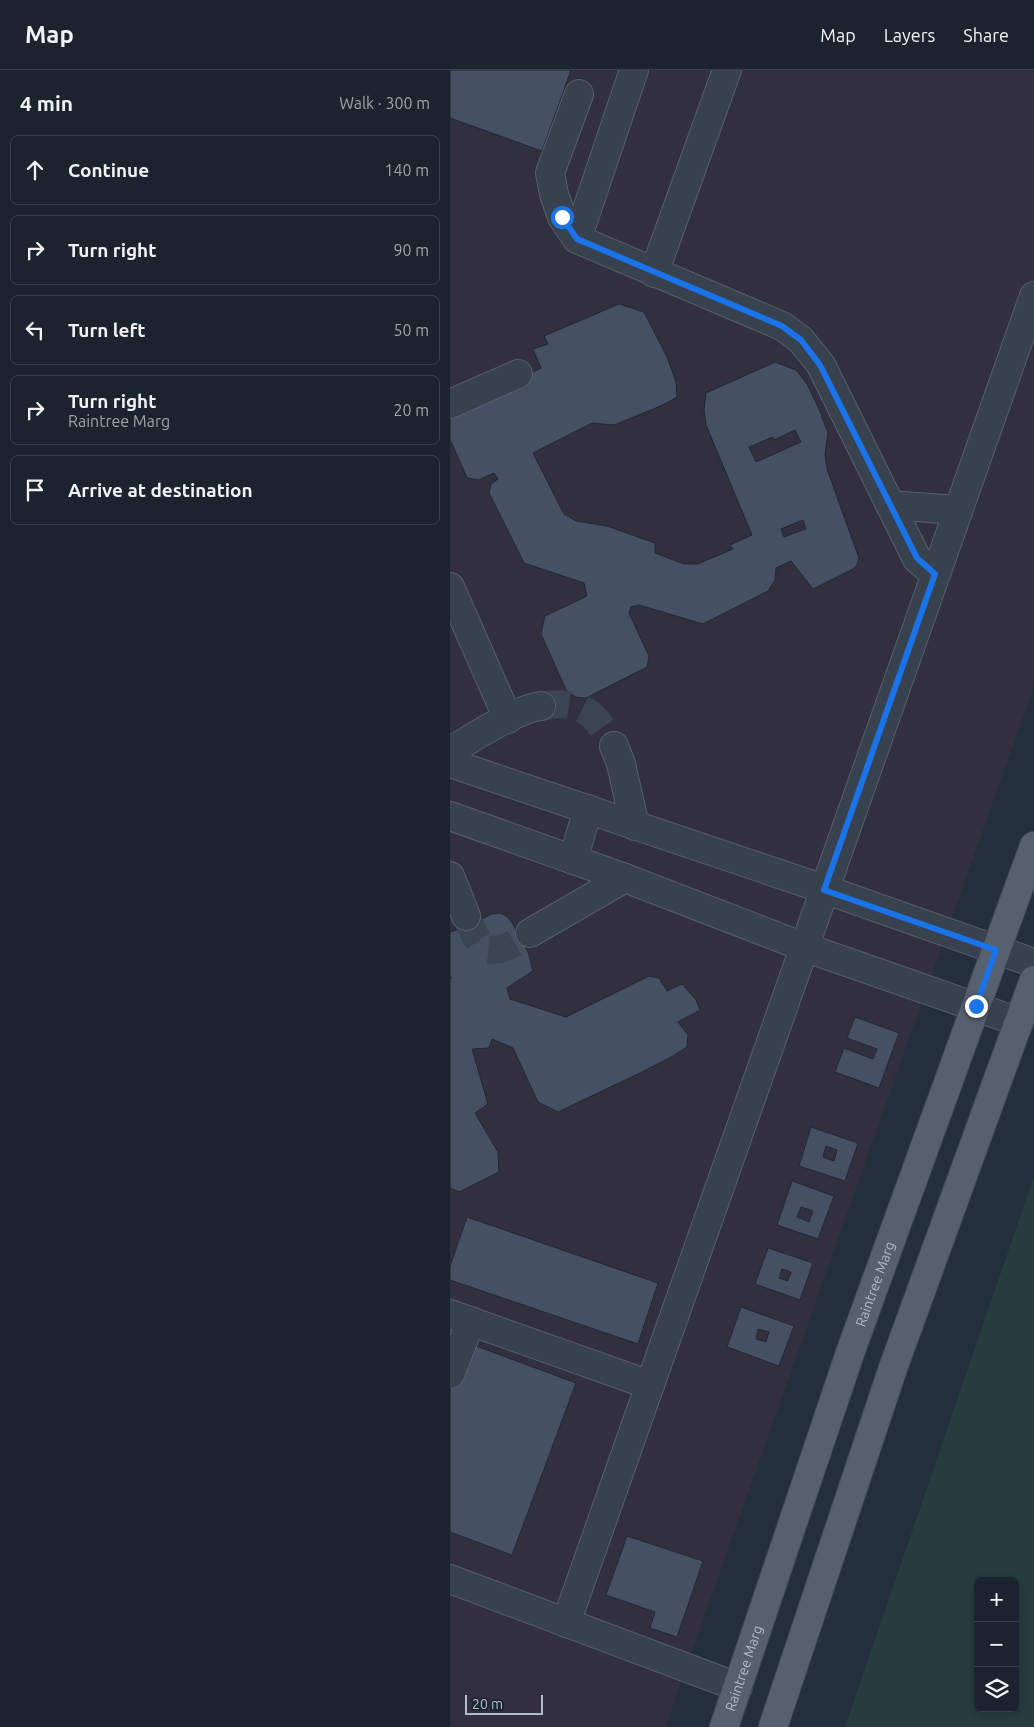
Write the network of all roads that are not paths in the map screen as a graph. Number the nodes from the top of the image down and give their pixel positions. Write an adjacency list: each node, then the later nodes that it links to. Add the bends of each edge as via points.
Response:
1 (634, 70): 4 (lane)
2 (727, 70): 5 (lane)
3 (579, 94): 4 (lane, via 550,173 562,217)
4 (577, 239): 5 (lane)
5 (654, 273): 9 (lane, via 782,326 801,340 820,365)
6 (1034, 296): 10 (lane)
7 (518, 374): 8 (lane)
8 (450, 404)
9 (890, 506): 10 (lane); 11 (lane, via 917,558)
10 (957, 510): 11 (lane)
11 (935, 574): 25 (lane)
12 (450, 587): 14 (lane)
13 (541, 706): 14 (lane)
14 (508, 719): 16 (lane)
15 (614, 746): 20 (lane)
16 (450, 751)
17 (450, 763): 18 (lane)
18 (588, 809): 20 (lane); 22 (lane)
19 (450, 816): 22 (lane)
20 (635, 826): 25 (lane)
21 (1034, 846): 29 (main road, Raintree Marg)
22 (573, 860): 24 (lane)
23 (450, 876): 26 (lane)
24 (625, 878): 27 (lane); 28 (lane)
25 (824, 890): 28 (lane); 29 (lane)
26 (466, 916)
27 (530, 933)
28 (804, 947): 32 (lane); 36 (lane)
29 (996, 950): 30 (lane); 32 (main road, Raintree Marg)
30 (1034, 963)
31 (1034, 980): 33 (main road)
32 (976, 1006): 33 (lane); 39 (main road, Raintree Marg, via 850,1353)
33 (1020, 1022): 41 (main road, via 893,1368)
34 (460, 1317): 35 (lane); 36 (lane)
35 (450, 1374)
36 (650, 1385): 38 (lane)
37 (450, 1579): 38 (lane)
38 (566, 1623): 39 (lane)
39 (738, 1687): 40 (main road, Raintree Marg)
40 (724, 1727)
41 (773, 1727)

